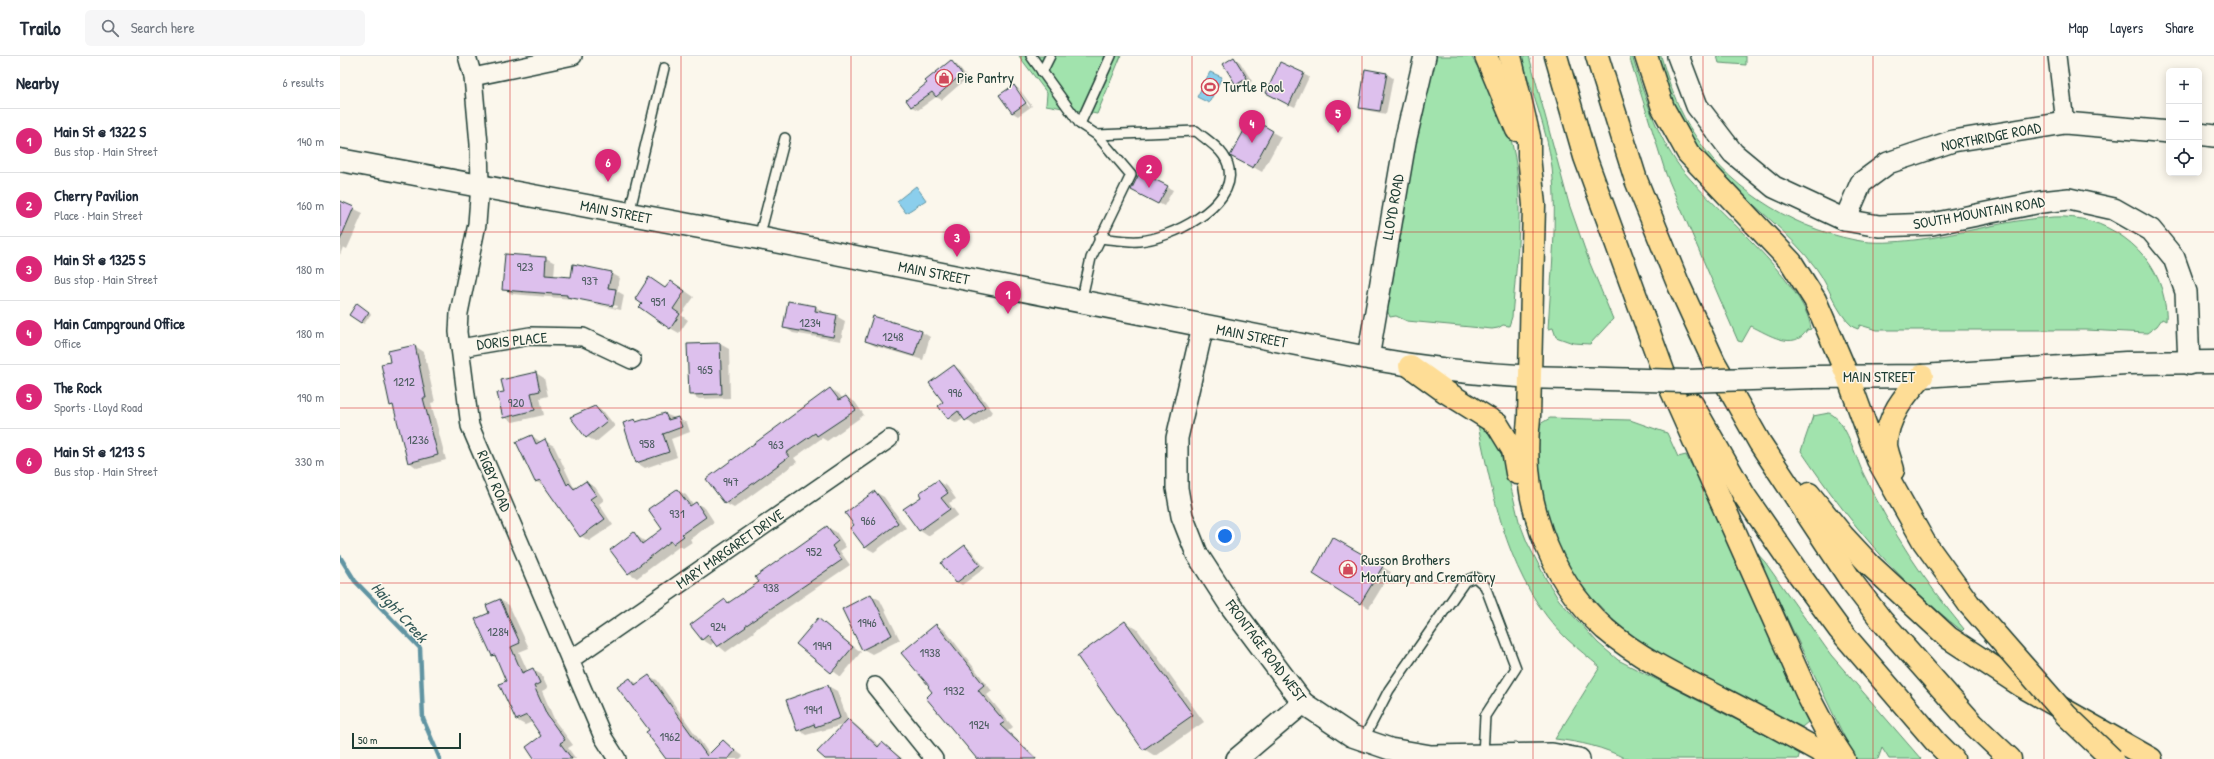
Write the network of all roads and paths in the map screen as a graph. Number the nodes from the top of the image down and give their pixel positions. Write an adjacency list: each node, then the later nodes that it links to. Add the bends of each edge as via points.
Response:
1 (467, 56): 16 (street, RIGBY ROAD)
2 (572, 56): 16 (street)
3 (1031, 56): 15 (lane)
4 (1050, 56): 15 (lane)
5 (1111, 56): 18 (lane)
6 (1425, 56): 36 (street, LLOYD ROAD, via 1405,142)
7 (1486, 56): 24 (highway)
8 (1510, 56): 24 (highway, via 1529,137)
9 (1556, 56): 31 (highway, via 1585,157)
10 (1597, 56): 33 (highway, via 1636,180)
11 (1646, 56): 42 (highway, via 1657,94 1678,139 1698,166 1791,262 1815,300)
12 (1678, 56): 28 (street, SOUTH MOUNTAIN ROAD, via 1697,106 1733,153 1774,187)
13 (2057, 56): 17 (street)
14 (664, 68): 27 (lane)
15 (1042, 72): 18 (lane)
16 (473, 77): 26 (street, RIGBY ROAD)
17 (2065, 123): 19 (street, NORTHRIDGE ROAD); 28 (street, NORTHRIDGE ROAD, via 1953,142 1888,163 1862,183)
18 (1080, 124): 21 (lane)
19 (2166, 132)
20 (2202, 134): 22 (street)
21 (1097, 135): 30 (lane, via 1131,175); 30 (lane, via 1196,131 1221,150 1229,170 1227,192 1209,212 1166,235 1140,241)
22 (2214, 136)
23 (785, 138): 29 (lane)
24 (1529, 156): 43 (highway, via 1534,205)
25 (340, 160): 26 (main road, MAIN STREET)
26 (480, 185): 27 (main road, MAIN STREET); 35 (street, RIGBY ROAD, via 477,224 459,313)
27 (629, 214): 29 (main road, MAIN STREET)
28 (1845, 220): 39 (street, SOUTH MOUNTAIN ROAD, via 1879,226 1932,224 2041,202 2069,199 2114,209 2151,230 2174,258 2186,292)
29 (759, 238): 32 (main road, MAIN STREET)
30 (1099, 238): 32 (lane, via 1091,258)
31 (1636, 294): 57 (highway, via 1663,371 1750,570 1808,698); 58 (highway, via 1702,423 1744,495 1839,629)
32 (1081, 302): 34 (main road, MAIN STREET)
33 (1690, 306): 59 (highway, via 1714,362 1760,443 1852,582 1973,724); 61 (highway, via 1715,341 1754,410 1801,484 1870,565 1949,638 1981,660)
34 (1203, 326): 36 (main road, MAIN STREET); 49 (street, FRONTAGE ROAD WEST, via 1177,438 1177,488 1182,516 1200,560)
35 (460, 348): 37 (street, DORIS PLACE, via 530,336 583,337); 47 (street, RIGBY ROAD, via 470,426)
36 (1368, 358): 40 (main road, MAIN STREET)
37 (632, 360)
38 (2214, 362): 39 (main road, MAIN STREET)
39 (2189, 364): 41 (main road, MAIN STREET, via 2126,363)
40 (1410, 366): 43 (main road, MAIN STREET); 46 (highway, via 1497,424 1513,450 1521,489)
41 (1922, 376): 42 (main road, MAIN STREET); 45 (highway, via 1904,396 1892,419 1886,445)
42 (1848, 377): 43 (main road, MAIN STREET, bridge, via 1685,381); 45 (highway, via 1878,460)
43 (1530, 378): 46 (highway, via 1525,446)
44 (889, 439): 47 (street, MARY MARGARET DRIVE)
45 (1900, 498): 60 (highway, bridge, via 1924,542 1969,604 2066,714)
46 (1533, 507): 56 (highway, via 1548,550 1565,580 1583,606 1605,628 1667,671)
47 (570, 660): 52 (street, RIGBY ROAD, via 603,737)
48 (875, 686): 53 (street)
49 (1303, 703): 50 (street, FRONTAGE ROAD WEST, via 1352,736); 54 (street)
50 (1364, 740): 51 (street, FRONTAGE ROAD WEST, via 1390,749 1431,756); 51 (lane, via 1390,690 1465,581 1475,577 1485,586 1516,668 1485,716)
51 (1483, 755): 55 (street, FRONTAGE ROAD WEST, via 1552,754)
52 (617, 759)
53 (934, 759)
54 (1238, 759)
55 (1579, 759)
56 (1834, 759)
57 (1844, 759)
58 (1953, 759)
59 (2010, 759)
60 (2112, 759)
61 (2151, 759)

